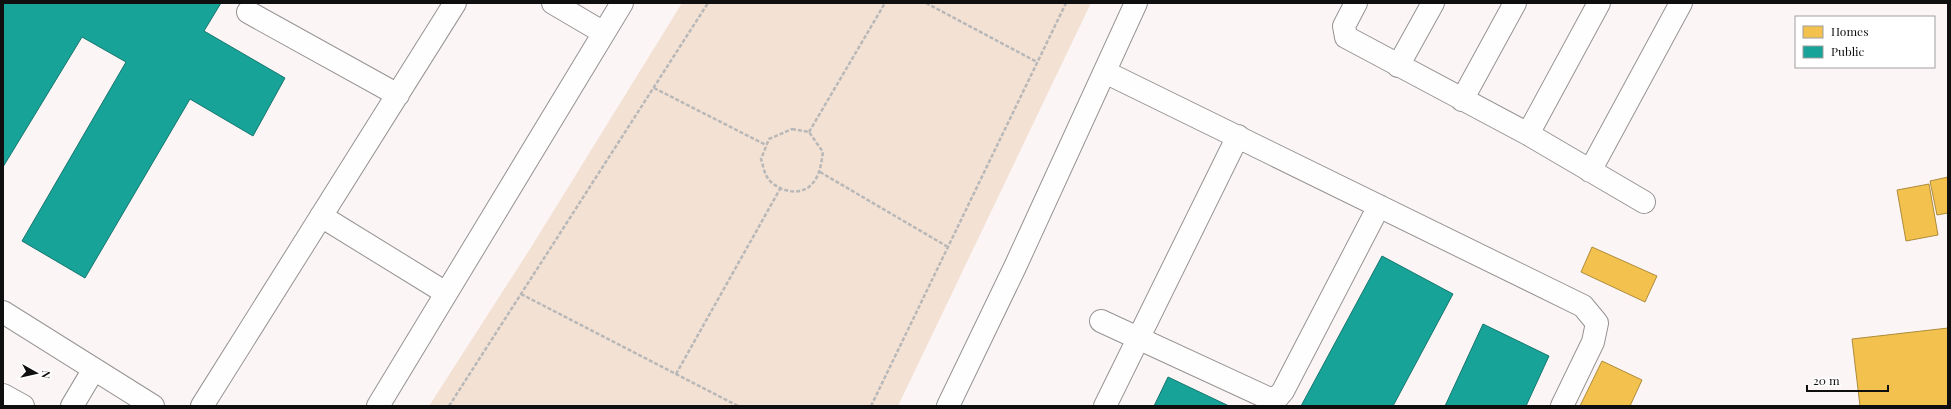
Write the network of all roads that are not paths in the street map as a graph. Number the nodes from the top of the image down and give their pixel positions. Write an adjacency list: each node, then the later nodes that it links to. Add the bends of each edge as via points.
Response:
1 (455, 3): 14 (street)
2 (553, 3): 11 (street)
3 (622, 3): 11 (street)
4 (1136, 3): 13 (street)
5 (1356, 3): 12 (street, via 1344,26 1346,37)
6 (1433, 3): 12 (street)
7 (1515, 3): 15 (street)
8 (1598, 3): 16 (street)
9 (1681, 3): 18 (street)
10 (248, 12): 14 (street)
11 (604, 33): 22 (street)
12 (1398, 66): 15 (street)
13 (1105, 72): 17 (street); 33 (street, via 1019,260)
14 (398, 95): 21 (street)
15 (1462, 100): 16 (street)
16 (1528, 134): 18 (street)
17 (1238, 136): 20 (street); 25 (street)
18 (1590, 170): 19 (street)
19 (1644, 202)
20 (1379, 206): 25 (street, via 1283,391 1277,398 1268,398); 35 (street, via 1584,306 1596,323 1593,342)
21 (321, 216): 22 (street); 31 (street)
22 (446, 293): 32 (street)
23 (3, 312): 26 (street)
24 (1100, 321): 25 (street)
25 (1138, 338): 34 (street)
26 (94, 369): 29 (street); 30 (street)
27 (3, 395): 28 (street)
28 (22, 406)
29 (72, 406)
30 (153, 406)
31 (202, 406)
32 (378, 406)
33 (948, 406)
34 (1105, 406)
35 (1562, 406)

